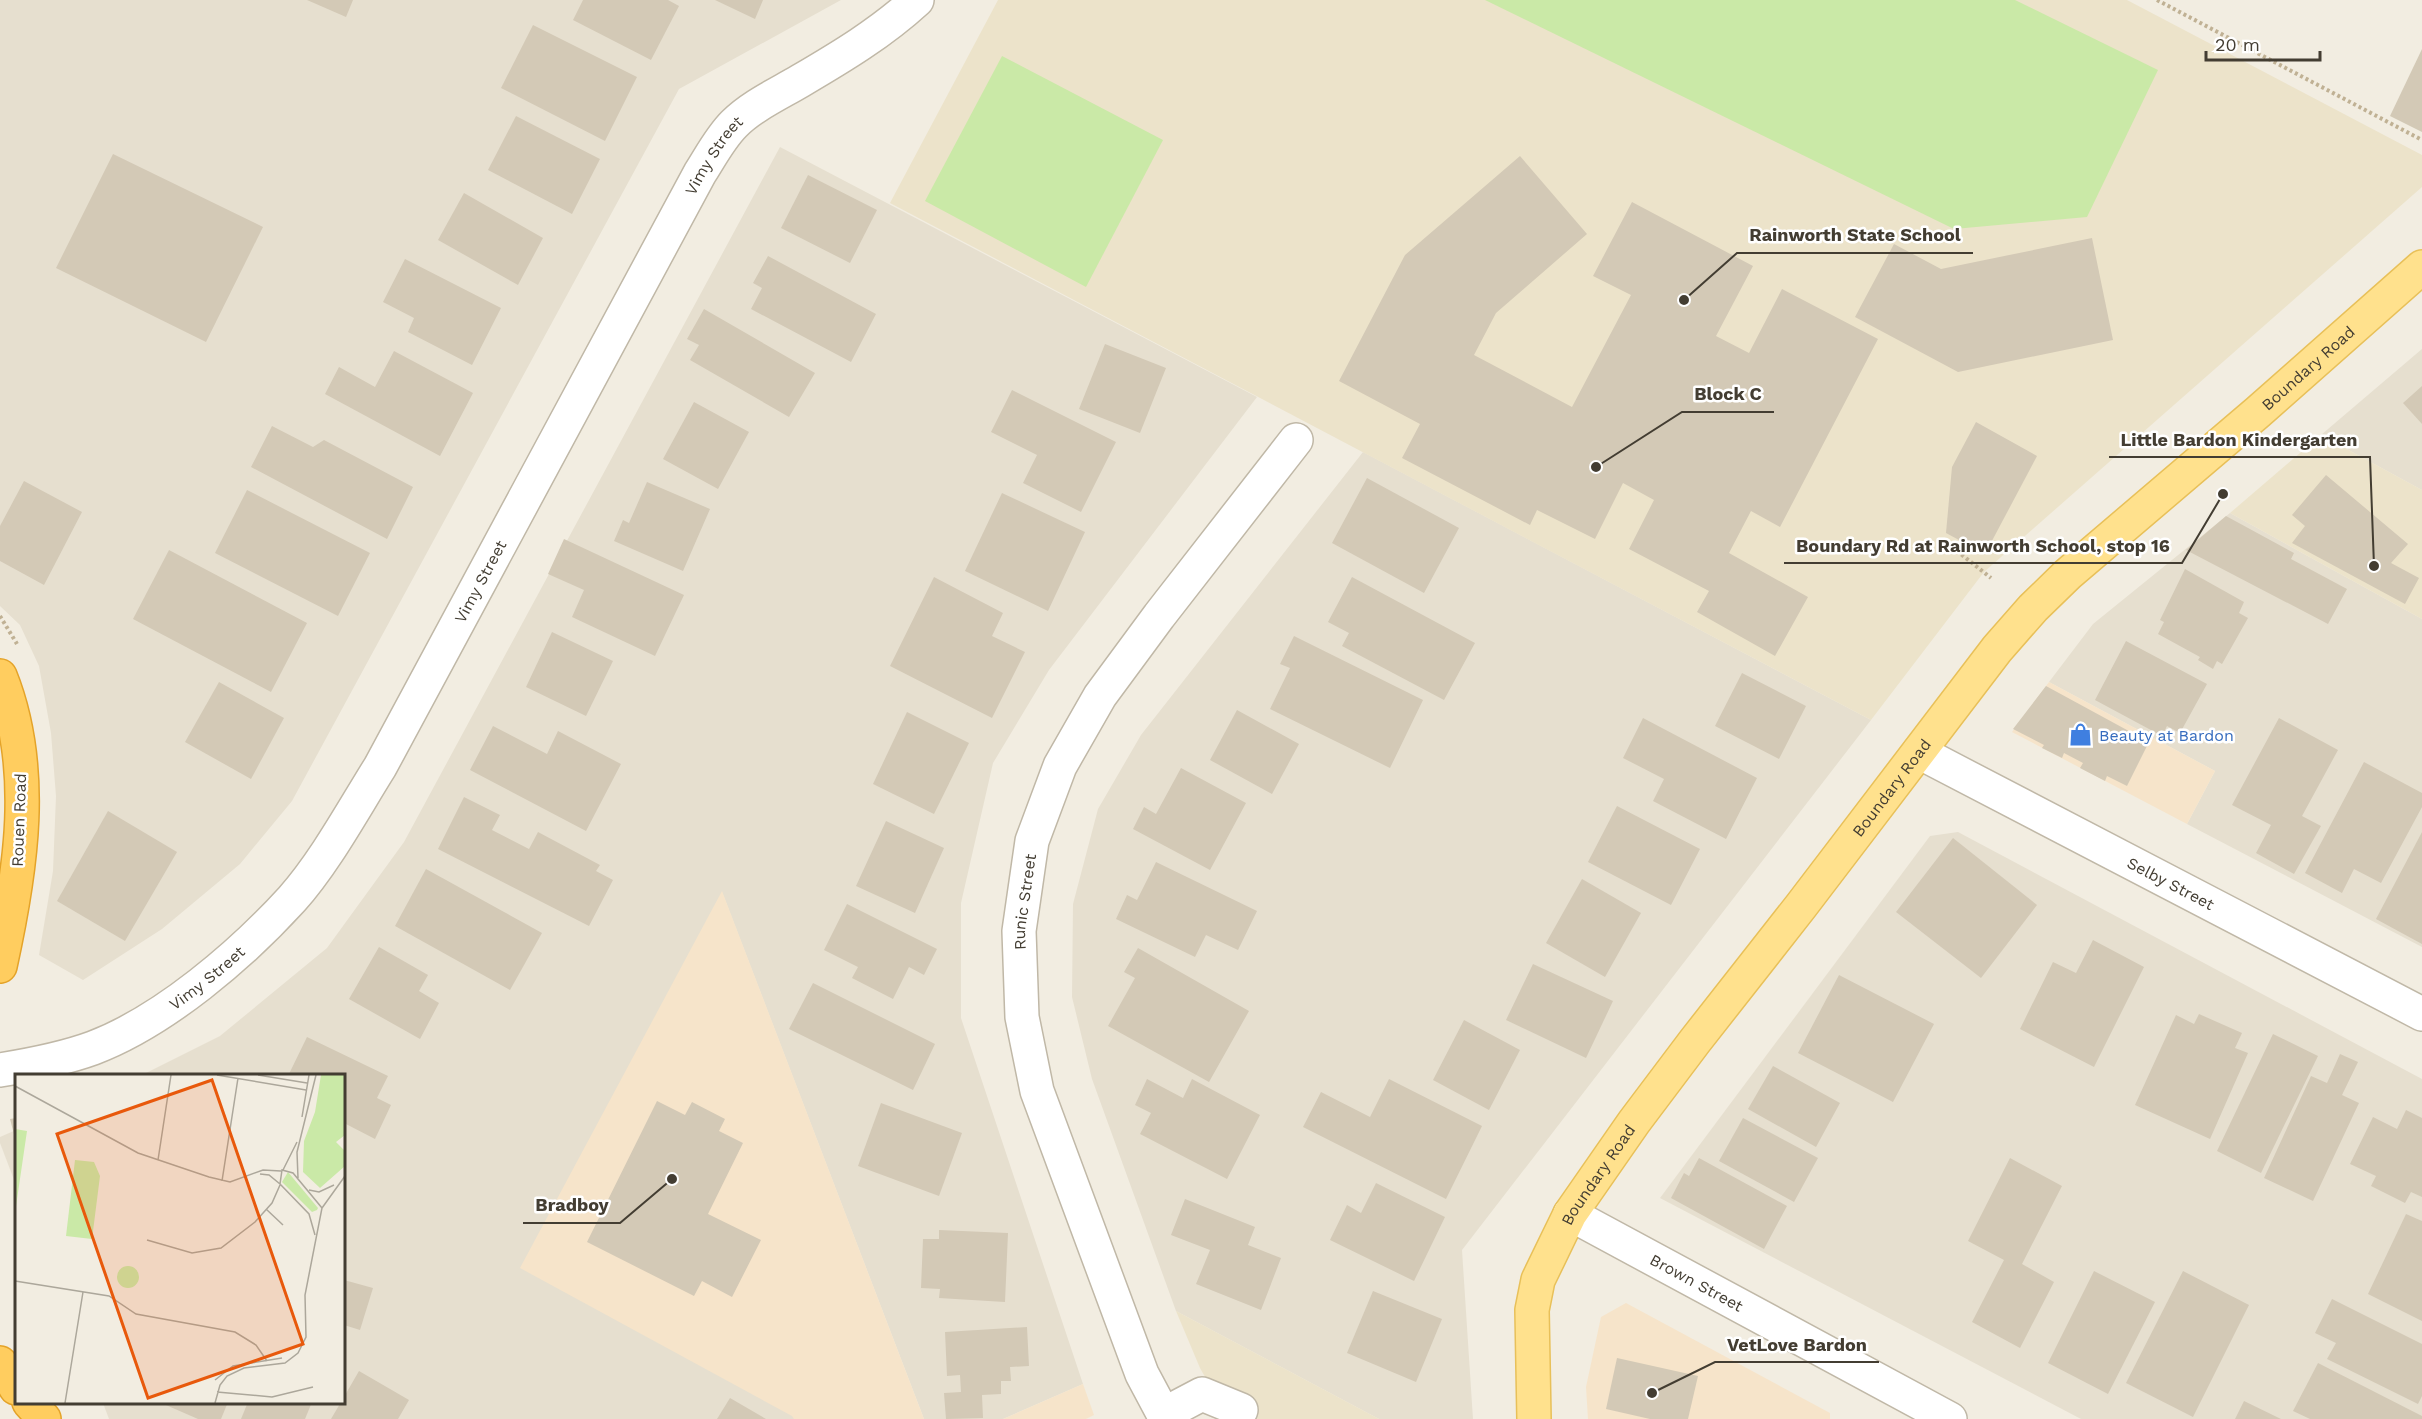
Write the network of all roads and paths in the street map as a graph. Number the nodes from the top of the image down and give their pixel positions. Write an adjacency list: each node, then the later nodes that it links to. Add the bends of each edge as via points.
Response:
1 (2157, 0): 3 (path)
2 (905, 10): 12 (street, Vimy Street, via 858,47 758,106 721,139 380,767 293,898 240,951 167,1008 94,1047)
3 (2422, 140)
4 (2422, 267): 9 (main road, Boundary Road, via 2068,574 1997,649)
5 (1296, 440): 18 (street, Runic Street, via 1107,687 1060,766 1032,841 1018,931 1022,1017 1037,1091 1142,1374)
6 (1952, 547): 7 (path)
7 (1991, 579)
8 (0, 676): 10 (highway, Rouen Road, via 16,726 23,785 18,874)
9 (1919, 752): 11 (street, Selby Street); 13 (main road, Boundary Road, via 1640,1113)
10 (0, 966)
11 (2422, 1014)
12 (0, 1070)
13 (1570, 1214): 20 (main road, Boundary Road, via 1538,1280 1532,1310); 21 (street, Brown Street)
14 (0, 1363): 15 (highway)
15 (15, 1386)
16 (31, 1404): 19 (highway)
17 (1241, 1410): 18 (street, via 1202,1394)
18 (1165, 1417)
19 (44, 1419)
20 (1534, 1419)
21 (1950, 1419)

